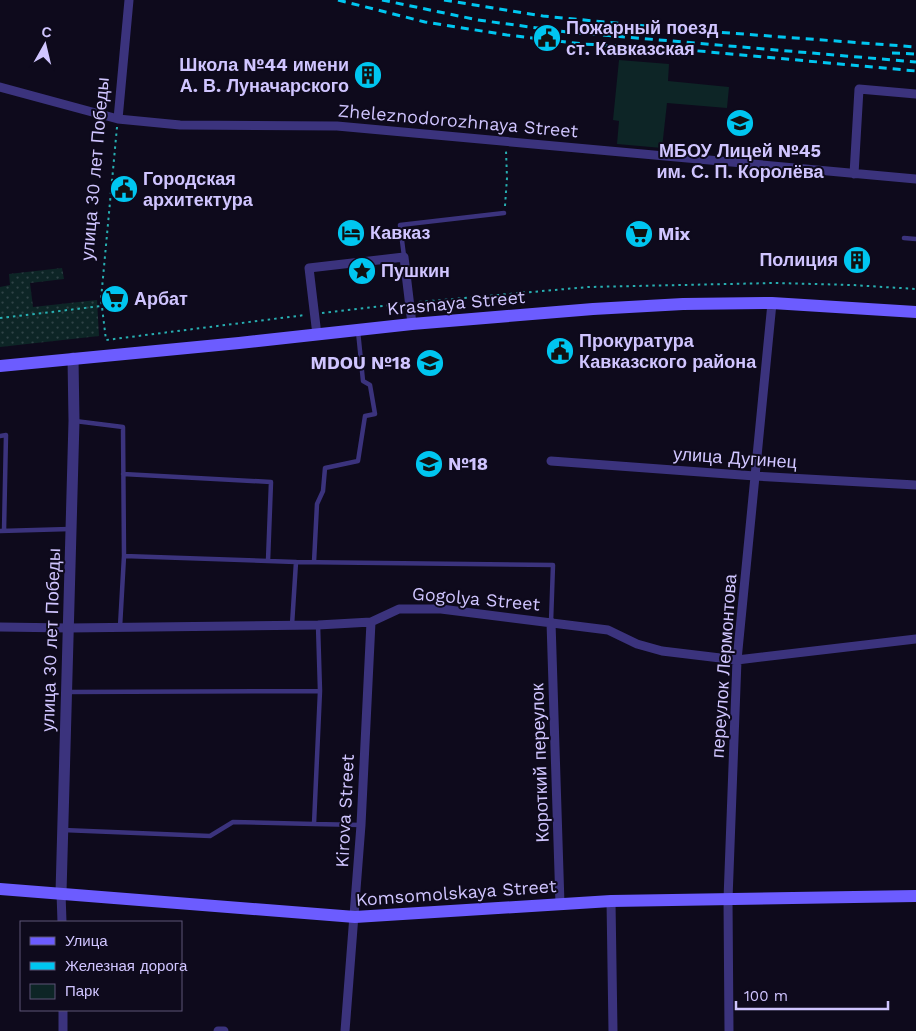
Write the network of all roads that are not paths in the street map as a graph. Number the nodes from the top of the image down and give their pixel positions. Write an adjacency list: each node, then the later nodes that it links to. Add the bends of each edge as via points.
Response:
1 (129, 0): 4 (street, улица 30 лет Победы)
2 (0, 87): 4 (street, Zheleznodorozhnaya Street)
3 (916, 94): 5 (street, via 859,88)
4 (118, 119): 5 (street, Zheleznodorozhnaya Street, via 180,125 337,126)
5 (854, 174): 6 (street, Zheleznodorozhnaya Street)
6 (916, 179)
7 (504, 213): 10 (lane, via 400,225)
8 (904, 238): 9 (lane)
9 (916, 240)
10 (404, 257): 13 (street); 15 (street, via 309,268)
11 (772, 303): 12 (main road, Krasnaya Street); 13 (main road, Krasnaya Street, via 593,309); 22 (street, переулок Лермонтова)
12 (916, 312)
13 (412, 324): 14 (main road, Krasnaya Street)
14 (358, 330): 15 (main road, Krasnaya Street); 29 (lane, via 364,381 370,385 375,414 365,416 358,461 326,468 323,491 316,504)
15 (317, 335): 16 (main road, Krasnaya Street)
16 (73, 358): 17 (main road, Krasnaya Street); 18 (street, улица 30 лет Победы)
17 (0, 366)
18 (74, 421): 21 (lane, via 123,427); 24 (street, улица 30 лет Победы)
19 (0, 436): 25 (lane, via 6,435)
20 (551, 461): 22 (street, улица Дугинец)
21 (123, 474): 26 (lane); 27 (lane, via 271,482)
22 (755, 476): 23 (street, улица Дугинец); 38 (street, переулок Лермонтова)
23 (916, 485)
24 (71, 529): 25 (lane); 36 (street, улица 30 лет Победы)
25 (2, 531)
26 (124, 556): 27 (lane); 35 (lane)
27 (268, 561): 28 (lane)
28 (296, 562): 29 (lane); 32 (lane)
29 (314, 562): 31 (lane, via 553,565)
30 (371, 622): 31 (street, Gogolya Street, via 399,609 441,609); 33 (street, Gogolya Street); 42 (street, Kirova Street)
31 (551, 622): 38 (street, Gogolya Street, via 608,630 637,644 662,651); 49 (street, Короткий переулок)
32 (292, 625): 33 (street, Gogolya Street); 35 (street, Gogolya Street)
33 (318, 625): 39 (lane)
34 (0, 627): 36 (street, Gogolya Street)
35 (120, 627): 36 (street, Gogolya Street)
36 (69, 628): 40 (street, улица 30 лет Победы)
37 (916, 639): 38 (street, Gogolya Street)
38 (737, 660): 47 (street, переулок Лермонтова)
39 (320, 691): 40 (lane); 41 (lane)
40 (67, 692): 43 (street, улица 30 лет Победы)
41 (314, 824): 42 (lane); 43 (lane, via 233,822 210,836)
42 (361, 825): 50 (street, Kirova Street)
43 (62, 830): 45 (street, улица 30 лет Победы)
44 (0, 889): 45 (main road, Komsomolskaya Street)
45 (61, 893): 50 (main road, Komsomolskaya Street); 51 (street, улица 30 лет Победы)
46 (916, 896): 47 (main road, Komsomolskaya Street)
47 (728, 899): 48 (main road, Komsomolskaya Street); 58 (street, переулок Лермонтова)
48 (610, 901): 49 (main road, Komsomolskaya Street); 57 (street)
49 (560, 904): 50 (main road, Komsomolskaya Street)
50 (355, 918): 56 (street, Kirova Street)
51 (62, 921)
52 (63, 1011): 53 (street)
53 (63, 1031)
54 (218, 1031): 55 (street)
55 (224, 1031)
56 (345, 1031)
57 (613, 1031)
58 (729, 1031)

